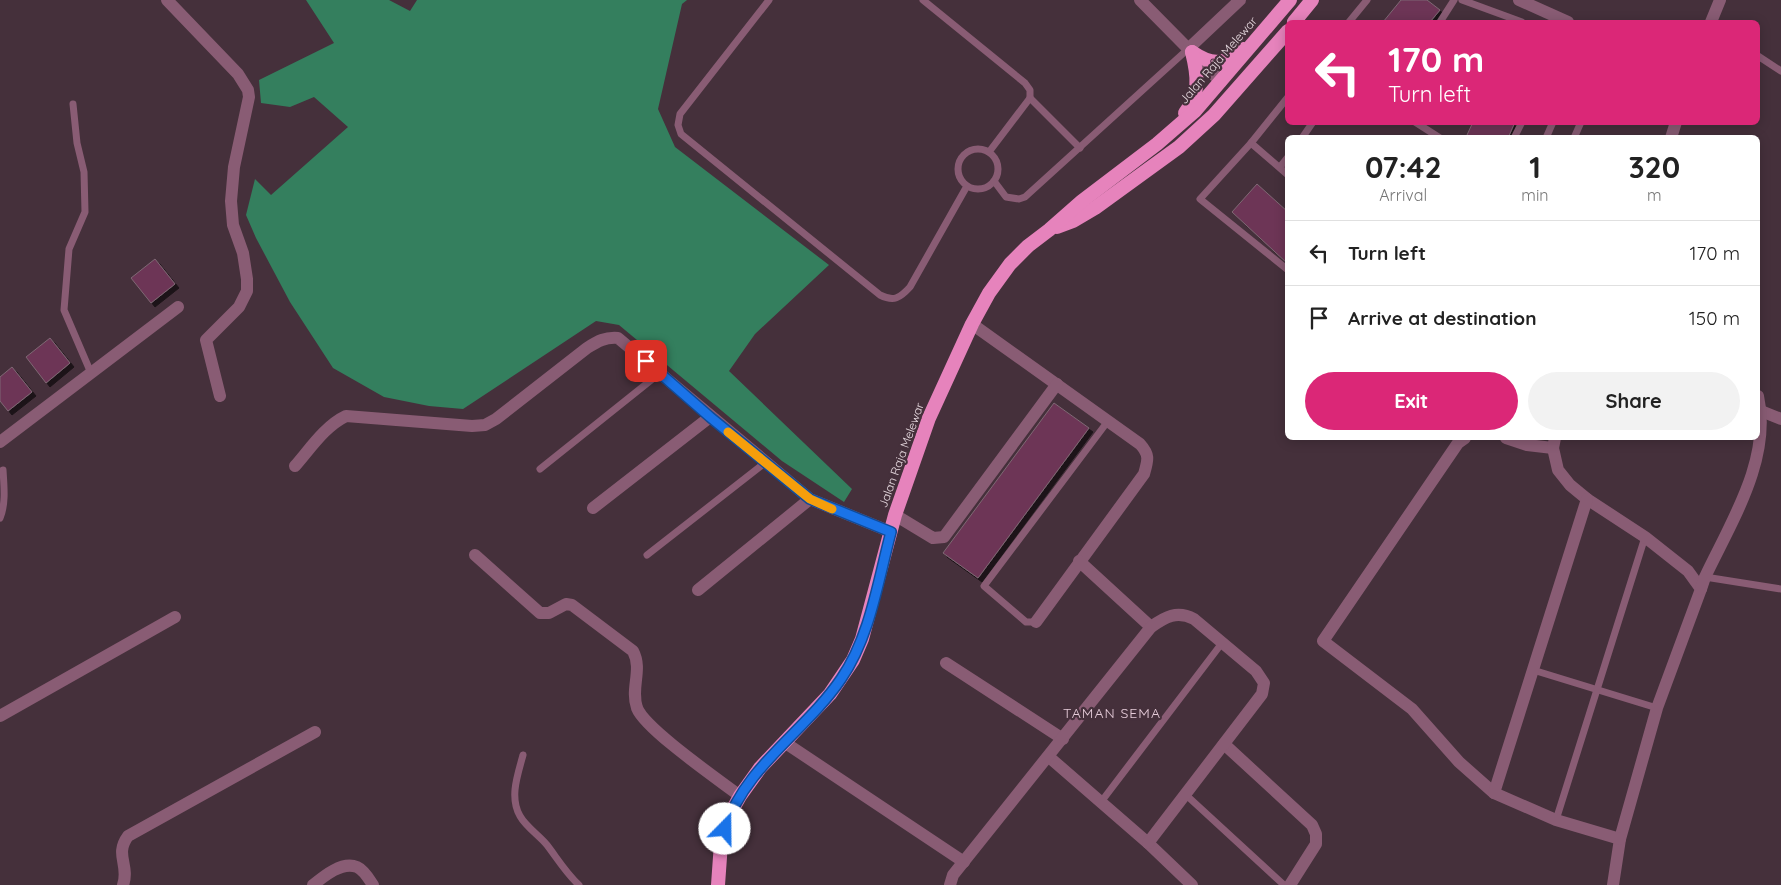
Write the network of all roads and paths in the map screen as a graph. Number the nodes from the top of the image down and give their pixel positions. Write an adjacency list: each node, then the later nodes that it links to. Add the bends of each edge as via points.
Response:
1 (167, 0): 47 (street, via 238,74 248,90 231,200 247,291 238,307 206,340)
2 (769, 0): 39 (lane, via 680,114 678,126 681,134 887,299 903,295 910,287)
3 (923, 0): 26 (lane, via 1025,84 1030,90)
4 (1240, 0): 22 (street)
5 (1290, 0): 20 (highway, Jalan Raja Melewar)
6 (1312, 0): 13 (highway)
7 (1367, 0): 14 (lane)
8 (1454, 0): 15 (lane)
9 (1462, 0): 16 (lane)
10 (1519, 0): 17 (street)
11 (1720, 0): 18 (street)
12 (1146, 2): 22 (street)
13 (1296, 20)
14 (1350, 20)
15 (1441, 20)
16 (1517, 20)
17 (1564, 20)
18 (1712, 20)
19 (1285, 35): 21 (highway, Jalan Raja Melewar)
20 (1258, 36): 22 (highway, via 1236,54 1215,63); 25 (highway, Jalan Raja Melewar)
21 (1273, 49): 25 (highway, via 1250,69); 40 (highway, Jalan Raja Melewar, via 1214,115 1179,147 1095,208)
22 (1190, 51): 25 (street); 32 (highway, via 1198,81 1195,97 1187,112); 33 (lane)
23 (1760, 57): 24 (lane)
24 (1781, 71)
25 (1221, 82): 32 (highway, Jalan Raja Melewar, via 1195,111)
26 (1030, 98): 33 (lane); 34 (lane)
27 (1285, 101): 31 (lane)
28 (73, 104): 44 (lane, via 84,172 85,212 69,250 64,310)
29 (1420, 125): 30 (lane)
30 (1435, 135)
31 (1251, 143): 36 (lane); 41 (lane, via 1200,199)
32 (1157, 144): 40 (highway, Jalan Raja Melewar, via 1082,200)
33 (1080, 148): 38 (lane, via 1025,197 1006,197)
34 (989, 152): 38 (lane, via 997,162); 39 (lane, via 969,152 960,162 959,175)
35 (1285, 161): 36 (lane)
36 (1280, 167): 37 (lane)
37 (1285, 172)
38 (994, 181): 39 (lane, via 985,188)
39 (968, 186)
40 (1049, 230): 43 (highway, Jalan Raja Melewar, via 1028,246 999,278)
41 (1285, 268)
42 (178, 307): 44 (street)
43 (972, 324): 46 (street); 66 (highway, Jalan Raja Melewar, via 929,418)
44 (91, 373): 57 (street)
45 (660, 373): 50 (street); 60 (street, via 618,338 608,337 587,348 485,425 346,416 330,427); 62 (lane)
46 (1057, 384): 52 (street); 66 (street, via 944,537 933,538)
47 (220, 396)
48 (1760, 406): 49 (street)
49 (1761, 411): 51 (street); 53 (street)
50 (710, 417): 59 (street); 65 (street)
51 (1781, 420)
52 (1108, 421): 72 (street, via 1140,444 1147,452 1148,461 1144,474); 77 (lane, via 984,586 1026,622)
53 (1760, 432)
54 (1462, 440): 91 (street, via 1323,641 1412,709 1459,762)
55 (1512, 440): 58 (street, via 1527,445)
56 (1760, 440): 73 (street, via 1751,480)
57 (0, 442)
58 (1554, 443): 64 (street, via 1558,470)
59 (766, 462): 63 (street); 71 (lane)
60 (295, 466)
61 (4, 470): 67 (lane)
62 (540, 470)
63 (810, 499): 68 (street); 75 (street)
64 (1587, 499): 69 (street); 81 (street)
65 (593, 508)
66 (895, 515): 68 (highway, Jalan Raja Melewar)
67 (0, 518)
68 (891, 532): 87 (highway, Jalan Raja Melewar, via 862,639 853,660 830,694)
69 (1645, 537): 73 (street); 82 (lane)
70 (475, 555): 93 (street, via 540,613 572,605 633,651 638,666 635,697 642,716)
71 (646, 556)
72 (1079, 561): 77 (street); 78 (street)
73 (1703, 583): 74 (lane); 83 (street)
74 (1781, 589)
75 (698, 590)
76 (175, 617): 84 (street)
77 (1036, 622)
78 (1151, 627): 79 (street, via 1165,618 1186,615); 86 (street)
79 (1222, 643): 88 (street, via 1256,671 1264,683 1262,694); 94 (lane)
80 (946, 663): 86 (street)
81 (1533, 670): 82 (lane); 91 (street)
82 (1597, 690): 83 (lane); 95 (lane)
83 (1657, 708): 96 (street)
84 (0, 716)
85 (315, 732): 99 (street, via 128,836 121,851 125,870)
86 (1063, 739): 90 (street)
87 (784, 742): 93 (highway, Jalan Raja Melewar); 98 (street)
88 (1224, 744): 92 (street); 107 (street, via 1312,825 1316,844)
89 (523, 755): 102 (lane, via 515,784 520,817)
90 (1049, 757): 94 (street); 98 (street)
91 (1494, 793): 95 (street)
92 (1185, 794): 97 (street); 106 (lane)
93 (740, 796): 103 (highway, Jalan Raja Melewar, via 729,816 721,843)
94 (1101, 802): 97 (street)
95 (1556, 820): 96 (street)
96 (1620, 840): 108 (street)
97 (1148, 843): 105 (street)
98 (964, 862): 104 (street, via 953,875)
99 (123, 885)
100 (313, 885): 101 (street, via 344,866 357,867)
101 (373, 885)
102 (578, 885)
103 (718, 885)
104 (950, 885)
105 (1192, 885)
106 (1284, 885)
107 (1290, 885)
108 (1612, 885)

